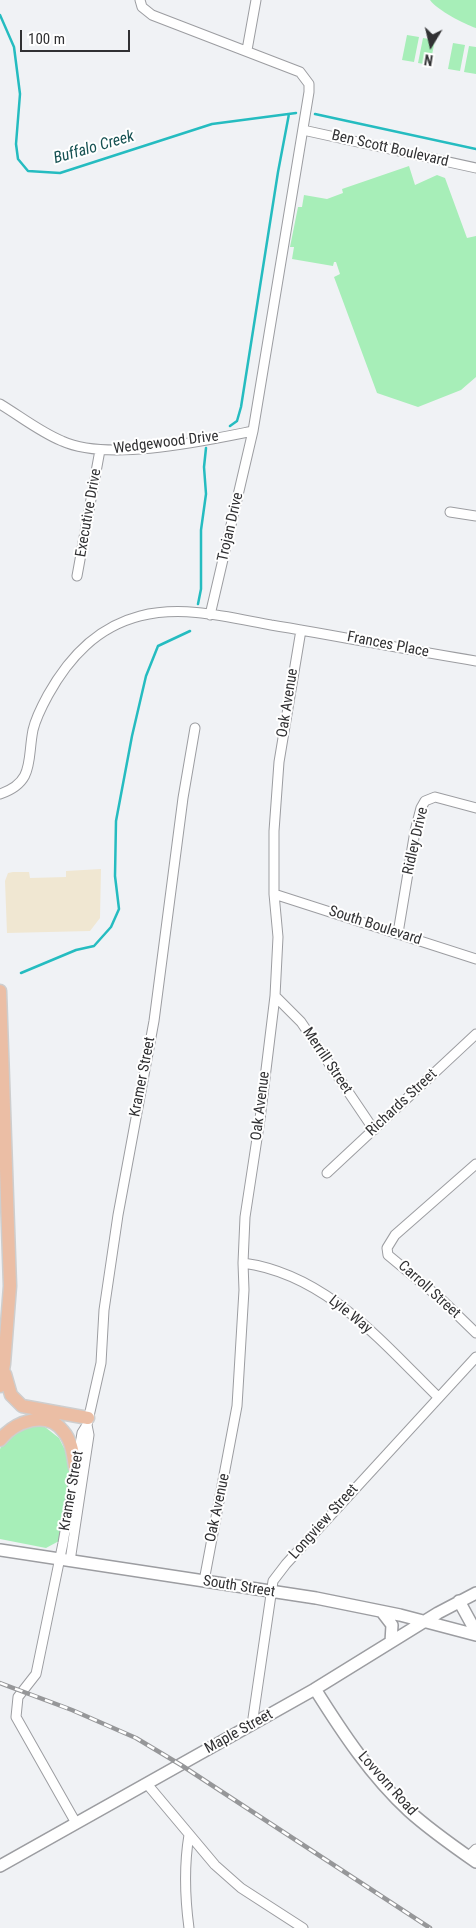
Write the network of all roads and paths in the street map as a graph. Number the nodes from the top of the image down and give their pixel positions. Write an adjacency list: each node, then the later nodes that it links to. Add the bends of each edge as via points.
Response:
1 (140, 0): 3 (street, Trojan Drive, via 142,7 152,15)
2 (256, 0): 3 (street)
3 (246, 50): 4 (street, Trojan Drive, via 302,74 309,84)
4 (303, 130): 5 (street, Ben Scott Boulevard); 7 (street, Trojan Drive)
5 (476, 168)
6 (0, 404): 8 (street, Wedgewood Drive, via 63,442)
7 (253, 431): 8 (street, Wedgewood Drive, via 176,444); 12 (street, Trojan Drive)
8 (100, 450): 11 (street, Executive Drive)
9 (450, 512): 10 (street)
10 (476, 516)
11 (77, 576)
12 (210, 615): 13 (street, Frances Place); 16 (street, via 180,610 138,616 100,633 83,647 63,669 39,713 25,776 19,785)
13 (300, 630): 14 (street, Frances Place); 18 (street, Oak Avenue, via 279,762)
14 (476, 661)
15 (195, 728): 35 (street, Kramer Street, via 154,1021 118,1215 104,1310 101,1363)
16 (0, 794)
17 (476, 808): 19 (street, Ridley Drive, via 435,797 425,800 415,832)
18 (274, 894): 19 (street, South Boulevard); 22 (street, Oak Avenue, via 278,937)
19 (398, 934): 20 (street, South Boulevard)
20 (476, 959)
21 (0, 991): 24 (main road)
22 (275, 996): 25 (street, Merrill Street, via 301,1022); 28 (street, Oak Avenue)
23 (476, 1034): 25 (street, Richards Street)
24 (2, 1075): 31 (main road, via 10,1286)
25 (374, 1130): 27 (street, Richards Street)
26 (476, 1164): 29 (street, Carroll Street, via 394,1235 387,1248 388,1255)
27 (327, 1172)
28 (243, 1263): 33 (street, Lyle Way, via 280,1272 329,1296 361,1321); 40 (street, Oak Avenue, via 237,1406)
29 (476, 1333)
30 (476, 1357): 33 (street, Longview Street)
31 (4, 1364): 32 (main road); 35 (main road, via 8,1390 22,1406)
32 (0, 1386)
33 (438, 1398): 41 (street, Longview Street, via 286,1564 273,1581)
34 (54, 1421): 35 (main road); 36 (main road, via 24,1422); 37 (main road, via 69,1440)
35 (87, 1422): 37 (street, Kramer Street); 39 (street, Kramer Street, via 89,1435)
36 (0, 1440)
37 (75, 1467): 39 (street, Kramer Street)
38 (0, 1550): 39 (street, South Street)
39 (65, 1560): 40 (street, South Street); 51 (street, via 36,1674 18,1698 16,1717)
40 (204, 1581): 41 (street, South Street)
41 (271, 1592): 44 (street, South Street); 49 (street, Longview Street)
42 (476, 1592): 43 (street, Maple Street)
43 (459, 1602): 45 (street, Maple Street); 46 (street)
44 (382, 1612): 45 (street, South Street); 47 (street, via 392,1625)
45 (424, 1621): 46 (street, South Street); 47 (street, Maple Street)
46 (476, 1633)
47 (391, 1642): 48 (street, Maple Street)
48 (315, 1689): 49 (street, Maple Street); 53 (street, Lovvorn Road, via 365,1763 407,1810 432,1831)
49 (252, 1725): 50 (street, Maple Street)
50 (147, 1784): 51 (street, Maple Street); 52 (street)
51 (76, 1823): 54 (street, Maple Street)
52 (189, 1835): 55 (street, via 186,1893); 56 (street, via 241,1888)
53 (473, 1856)
54 (0, 1866)
55 (189, 1928)
56 (302, 1928)

